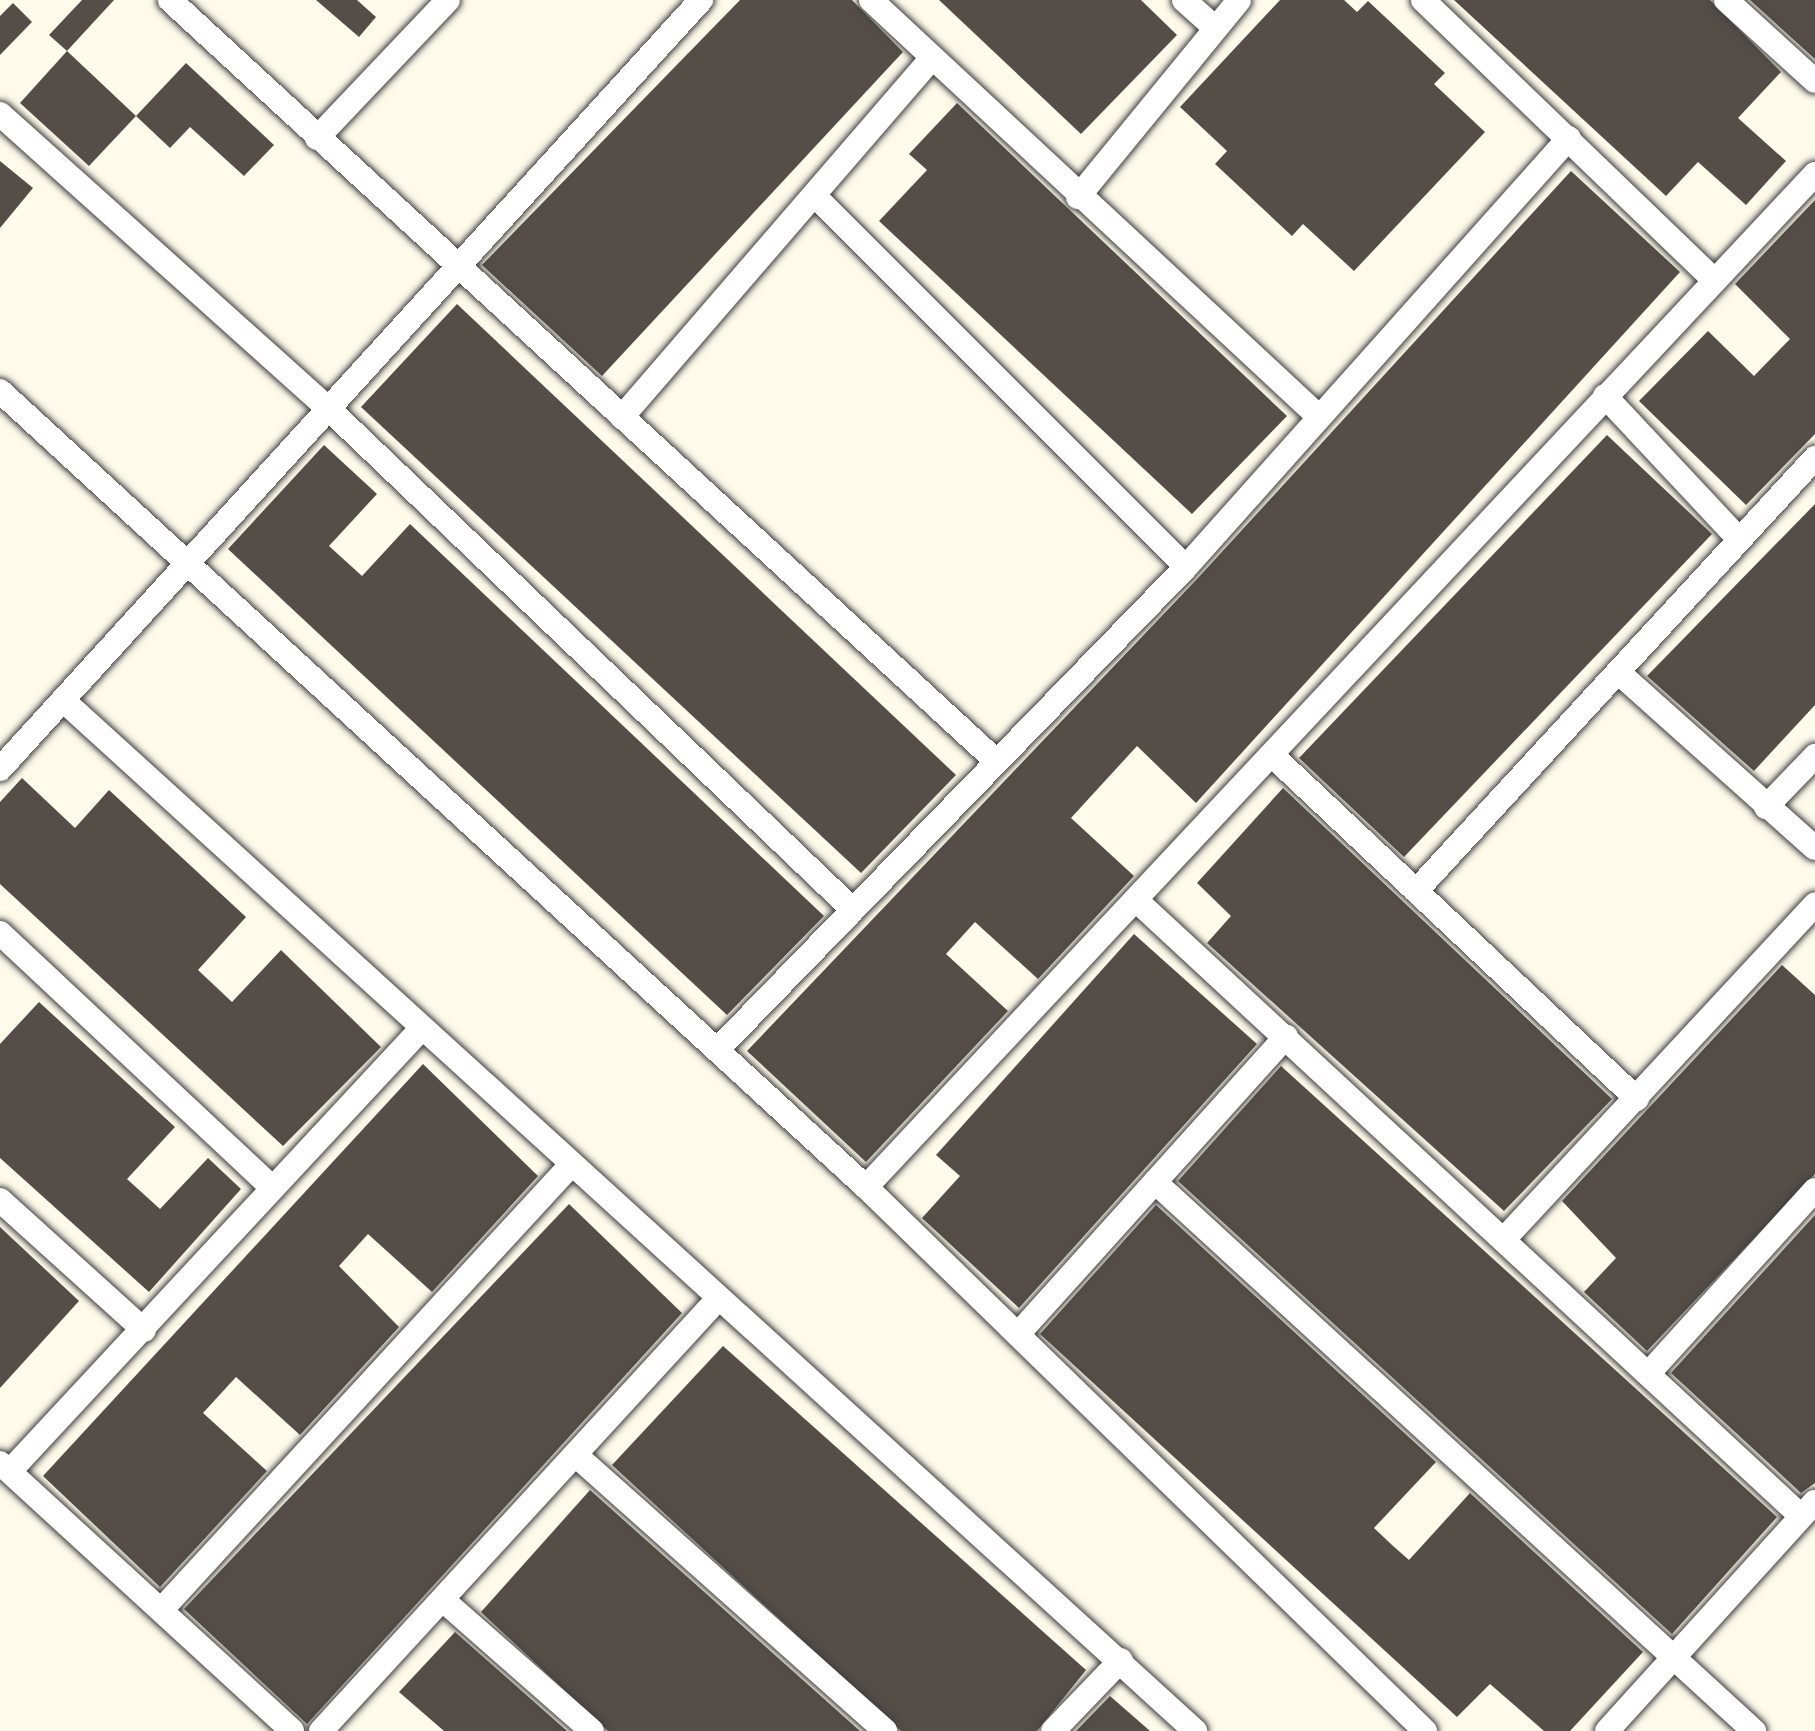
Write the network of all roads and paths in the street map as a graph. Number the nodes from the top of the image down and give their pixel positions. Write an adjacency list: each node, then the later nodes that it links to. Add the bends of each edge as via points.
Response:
1 (170, 0): 13 (street)
2 (448, 0): 13 (street)
3 (701, 0): 18 (street)
4 (871, 0): 10 (street)
5 (1184, 0): 9 (street)
6 (1239, 0): 9 (street)
7 (1423, 0): 14 (street)
8 (1726, 0): 11 (street)
9 (1213, 26): 17 (street)
10 (932, 58): 16 (street); 17 (street)
11 (1815, 80)
12 (0, 114): 22 (street)
13 (317, 138): 18 (street)
14 (1569, 138): 19 (street); 23 (street)
15 (1815, 174): 19 (street)
16 (814, 195): 24 (street); 28 (street)
17 (1078, 197): 23 (street)
18 (454, 268): 22 (street); 24 (street)
19 (1711, 277): 21 (street)
20 (0, 391): 27 (street)
21 (1605, 396): 26 (street); 32 (street)
22 (329, 410): 27 (street); 40 (street)
23 (1317, 415): 28 (street)
24 (622, 417): 33 (street)
25 (1815, 458): 26 (street)
26 (1738, 538): 29 (street)
27 (191, 565): 30 (street); 44 (street)
28 (1186, 567): 33 (street)
29 (1618, 672): 35 (street); 37 (street)
30 (64, 701): 34 (street); 42 (street)
31 (1815, 755): 35 (street)
32 (1273, 756): 37 (street); 38 (street)
33 (993, 758): 40 (street)
34 (0, 769)
35 (1766, 807): 36 (street)
36 (1815, 848)
37 (1416, 891): 45 (street)
38 (1136, 899): 43 (street); 49 (street)
39 (1815, 905): 45 (street)
40 (853, 910): 44 (street)
41 (0, 933): 48 (street)
42 (422, 1028): 46 (street); 48 (street)
43 (1286, 1036): 47 (street); 52 (street)
44 (717, 1050): 49 (street)
45 (1637, 1099): 52 (street)
46 (570, 1166): 53 (street); 61 (street)
47 (1155, 1181): 55 (street); 62 (street)
48 (269, 1185): 54 (street)
49 (866, 1187): 55 (street)
50 (1815, 1190): 56 (street)
51 (0, 1200): 54 (street)
52 (1506, 1238): 56 (street)
53 (716, 1300): 57 (street); 63 (street)
54 (144, 1330): 58 (street)
55 (1019, 1333): 70 (street)
56 (1648, 1374): 59 (street)
57 (579, 1458): 60 (street); 67 (street)
58 (5, 1467): 61 (street)
59 (1808, 1509): 62 (street)
60 (443, 1600): 65 (street); 66 (street)
61 (164, 1607): 64 (street)
62 (1675, 1659): 71 (street); 72 (street)
63 (1121, 1660): 68 (street); 69 (street)
64 (292, 1731)
65 (321, 1731)
66 (592, 1731)
67 (885, 1731)
68 (1053, 1731)
69 (1195, 1731)
70 (1425, 1731)
71 (1606, 1731)
72 (1754, 1731)

